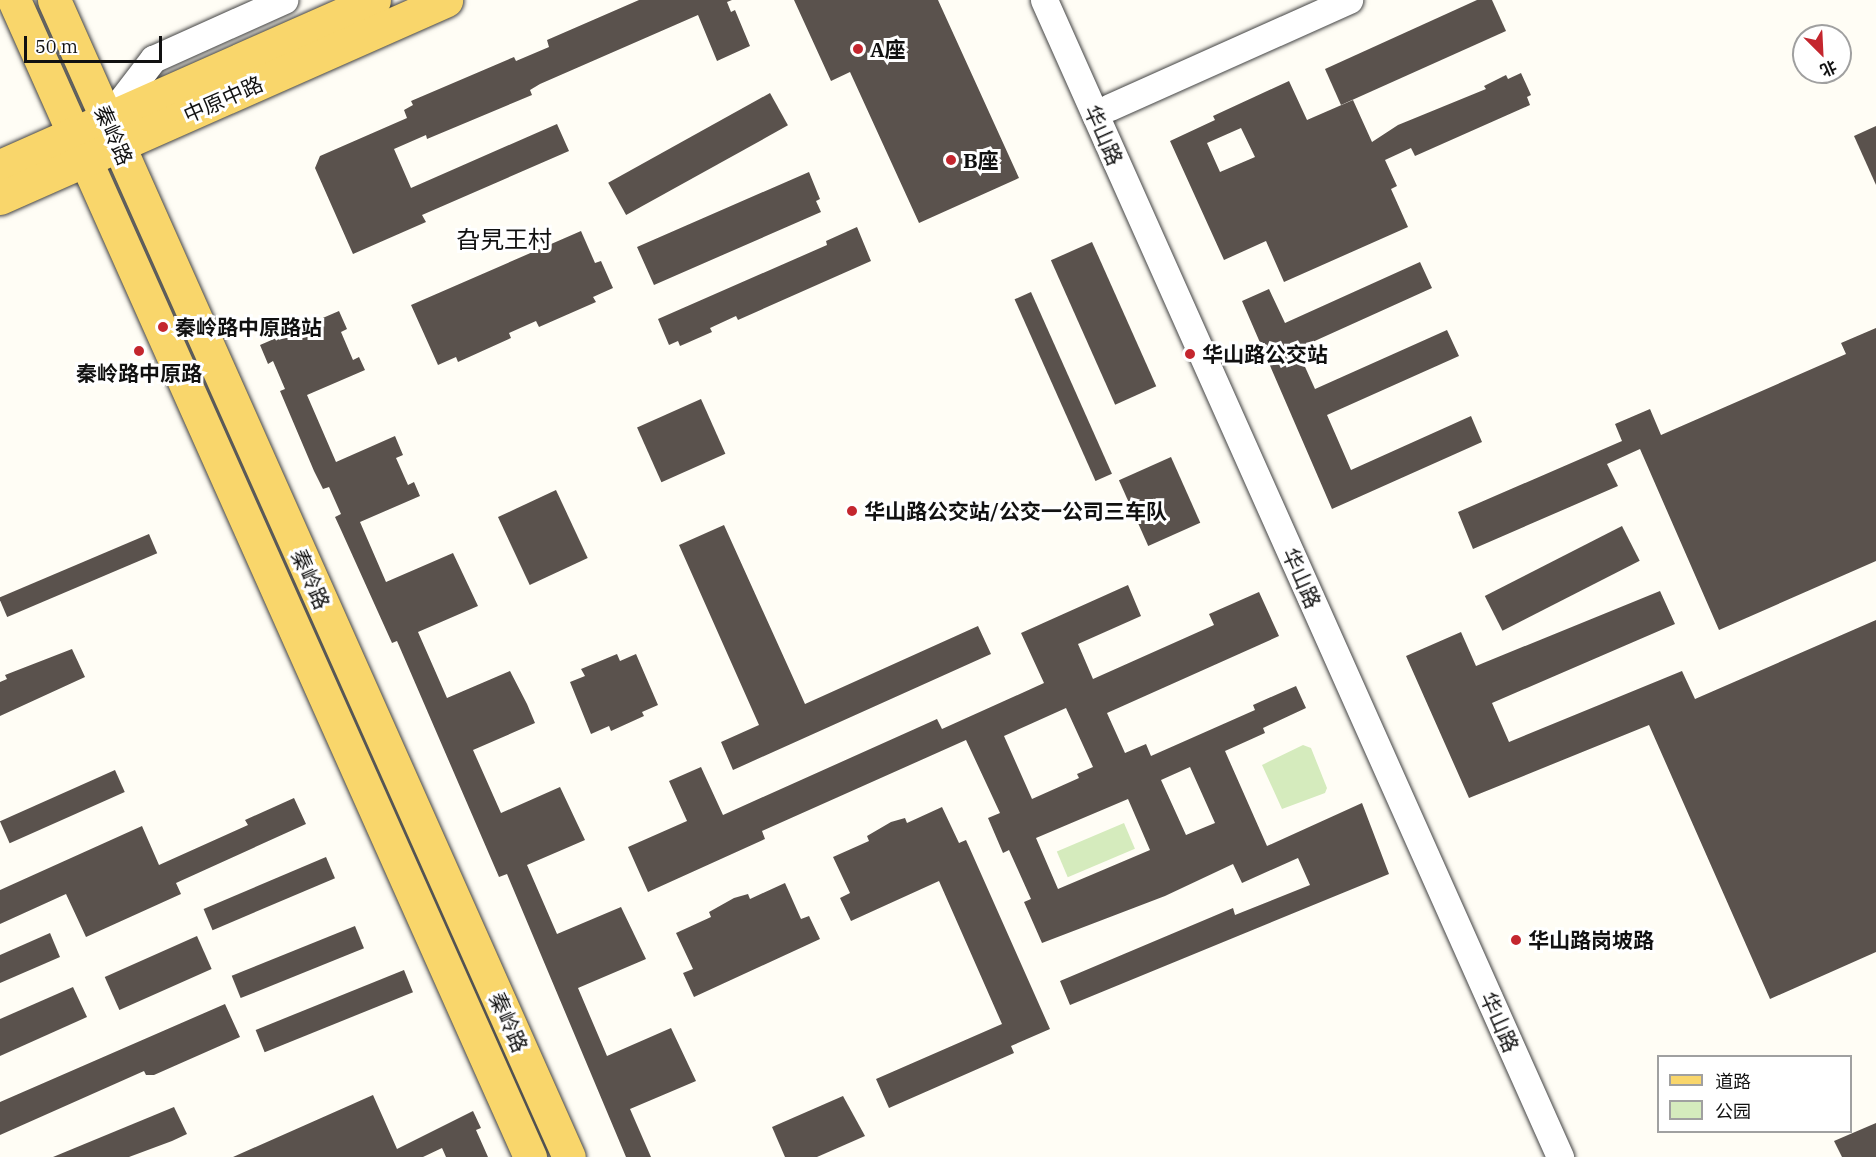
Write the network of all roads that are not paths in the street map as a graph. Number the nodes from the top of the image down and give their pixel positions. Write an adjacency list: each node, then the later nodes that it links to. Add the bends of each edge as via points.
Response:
1 (14, 0): 11 (main road, 秦岭路)
2 (54, 0): 10 (main road, 秦岭路)
3 (284, 0): 10 (street, via 153,58)
4 (374, 0): 10 (main road, 中原中路)
5 (446, 0): 10 (main road, 中原中路)
6 (1044, 0): 16 (street, 华山路)
7 (1063, 0): 9 (street, 华山路)
8 (1349, 0): 9 (street)
9 (1110, 107): 17 (street, 华山路)
10 (112, 132): 11 (main road, 中原中路); 15 (main road, 秦岭路)
11 (80, 147): 12 (main road, 中原中路); 13 (main road, 中原中路); 14 (main road, 秦岭路)
12 (0, 166)
13 (0, 198)
14 (530, 1157)
15 (569, 1157)
16 (1560, 1157)
17 (1579, 1157)

